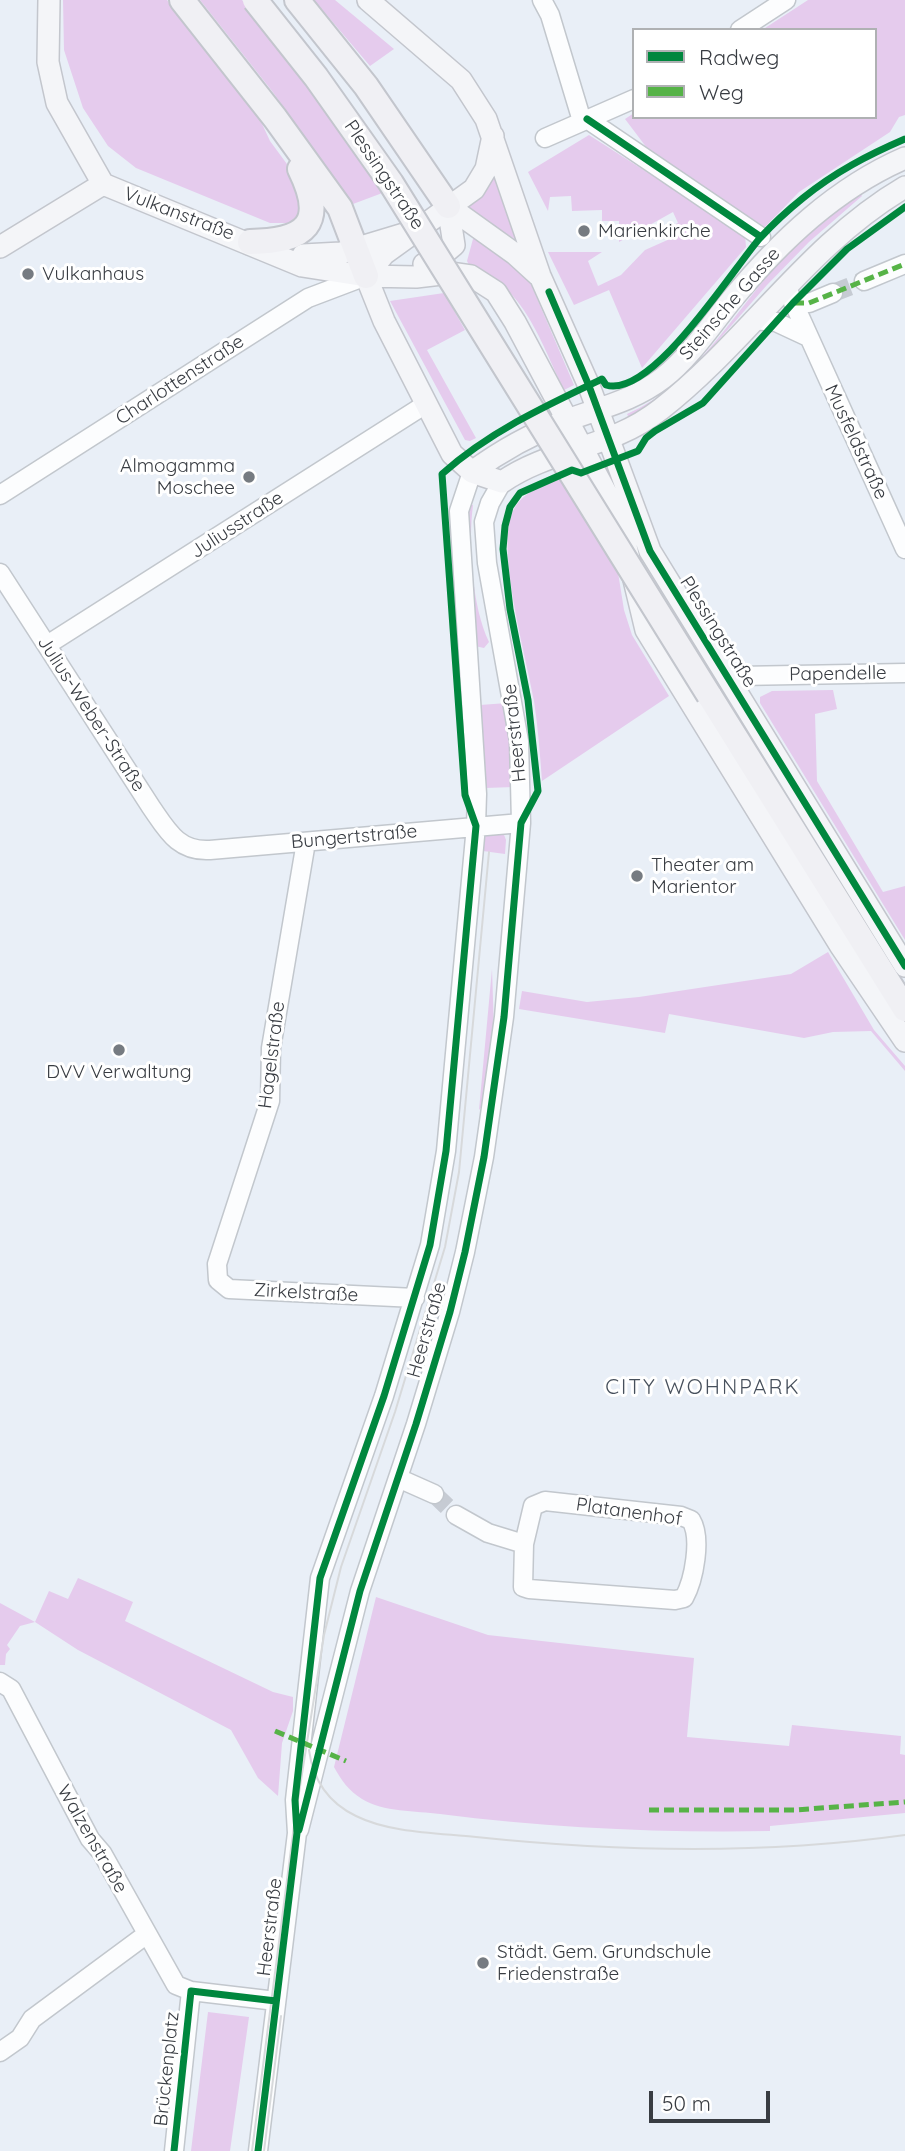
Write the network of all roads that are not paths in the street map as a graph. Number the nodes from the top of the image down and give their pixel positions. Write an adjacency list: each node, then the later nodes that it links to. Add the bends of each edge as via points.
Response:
1 (49, 0): 15 (main road, via 48,62 57,103)
2 (182, 0): 10 (highway)
3 (255, 0): 52 (highway, Plessingstraße, bridge, via 391,183)
4 (297, 0): 17 (highway, via 366,86)
5 (368, 0): 12 (main road, Plessingstraße, via 461,80)
6 (542, 0): 11 (street)
7 (786, 0): 8 (street)
8 (743, 28)
9 (632, 100): 11 (street)
10 (275, 118): 20 (highway, via 310,191 313,213 309,223 293,236); 22 (highway, via 340,208)
11 (584, 120): 13 (street); 19 (street)
12 (494, 134): 17 (main road, via 480,179); 26 (main road, Plessingstraße)
13 (545, 138)
14 (905, 158): 34 (main road, Steinsche Gasse, via 859,180 793,233 666,376 626,400)
15 (103, 184): 20 (main road, Vulkanstraße); 21 (main road, Vulkanstraße)
16 (905, 187): 30 (main road, Steinsche Gasse, via 874,205)
17 (448, 206): 18 (main road); 24 (main road, via 463,223 466,246 462,260); 26 (main road, Plessingstraße); 27 (main road, via 454,244 441,256)
18 (411, 232): 22 (main road, Vulkanstraße); 25 (main road)
19 (761, 237)
20 (250, 242): 22 (main road, Vulkanstraße, via 309,256); 25 (main road, Vulkanstraße, via 302,266)
21 (0, 247)
22 (357, 248): 25 (highway)
23 (905, 264): 28 (street)
24 (450, 273): 27 (main road, Vulkanstraße); 35 (main road, via 471,276 496,292)
25 (366, 276): 27 (main road, Vulkanstraße); 33 (main road); 40 (street, Charlottenstraße, via 308,298)
26 (540, 276): 34 (main road, Plessingstraße)
27 (394, 277)
28 (864, 281)
29 (833, 293): 30 (street, via 808,303)
30 (789, 294): 31 (main road, Steinsche Gasse); 32 (street, Musfeldstraße)
31 (753, 320): 32 (street, via 776,322); 36 (main road, Steinsche Gasse, via 681,393)
32 (806, 336): 41 (street, Musfeldstraße)
33 (426, 404): 38 (main road, via 452,454); 44 (street, Juliusstraße)
34 (598, 410): 35 (main road, Steinsche Gasse); 36 (main road, Plessingstraße)
35 (567, 421): 37 (main road); 38 (main road, Steinsche Gasse, via 501,450)
36 (610, 440): 37 (main road, Steinsche Gasse); 46 (main road, Plessingstraße, via 650,551)
37 (580, 449): 39 (main road, Steinsche Gasse, via 519,470); 53 (main road, via 625,531 646,630 840,945)
38 (472, 472): 39 (main road); 48 (street, Heerstraße, via 458,511)
39 (502, 482): 47 (street, Heerstraße, via 484,522 491,588 519,741)
40 (0, 495)
41 (897, 512): 42 (street, Musfeldstraße)
42 (905, 549)
43 (0, 573): 44 (street, Julius-Weber-Straße)
44 (47, 645): 50 (street, Julius-Weber-Straße, via 157,816 175,842)
45 (905, 673): 46 (street, Papendelle, via 739,676)
46 (729, 680): 51 (main road, Plessingstraße)
47 (521, 822): 48 (street, Bungertstraße); 56 (street, Heerstraße, via 503,1017 484,1157 450,1312)
48 (476, 825): 49 (street, Bungertstraße); 55 (street, Heerstraße, via 446,1151 430,1245)
49 (306, 842): 50 (street, Bungertstraße); 54 (street, Hagelstraße, via 271,1048 270,1101)
50 (188, 849)
51 (905, 967)
52 (905, 1009)
53 (905, 1041)
54 (217, 1264): 55 (street, Zirkelstraße, via 218,1280 229,1289)
55 (415, 1298): 61 (street, Heerstraße, via 320,1578 295,1800)
56 (398, 1478): 57 (street); 61 (street, Heerstraße, via 360,1591)
57 (433, 1494)
58 (456, 1515): 59 (street, via 488,1534)
59 (524, 1544): 59 (street, Platanenhof, via 523,1587 675,1600 684,1598 689,1589 697,1535 691,1520 681,1516 545,1501 533,1506)
60 (0, 1682): 62 (street, Walzenstraße, via 11,1689)
61 (297, 1833): 64 (street, Heerstraße)
62 (146, 1934): 63 (street, Walzenstraße, via 176,1985); 65 (street, via 32,2019 20,2038)
63 (191, 1991): 64 (street, Brückenplatz); 66 (street, Brückenplatz)
64 (276, 2001): 67 (street, Heerstraße)
65 (0, 2052)
66 (174, 2151)
67 (258, 2151)

